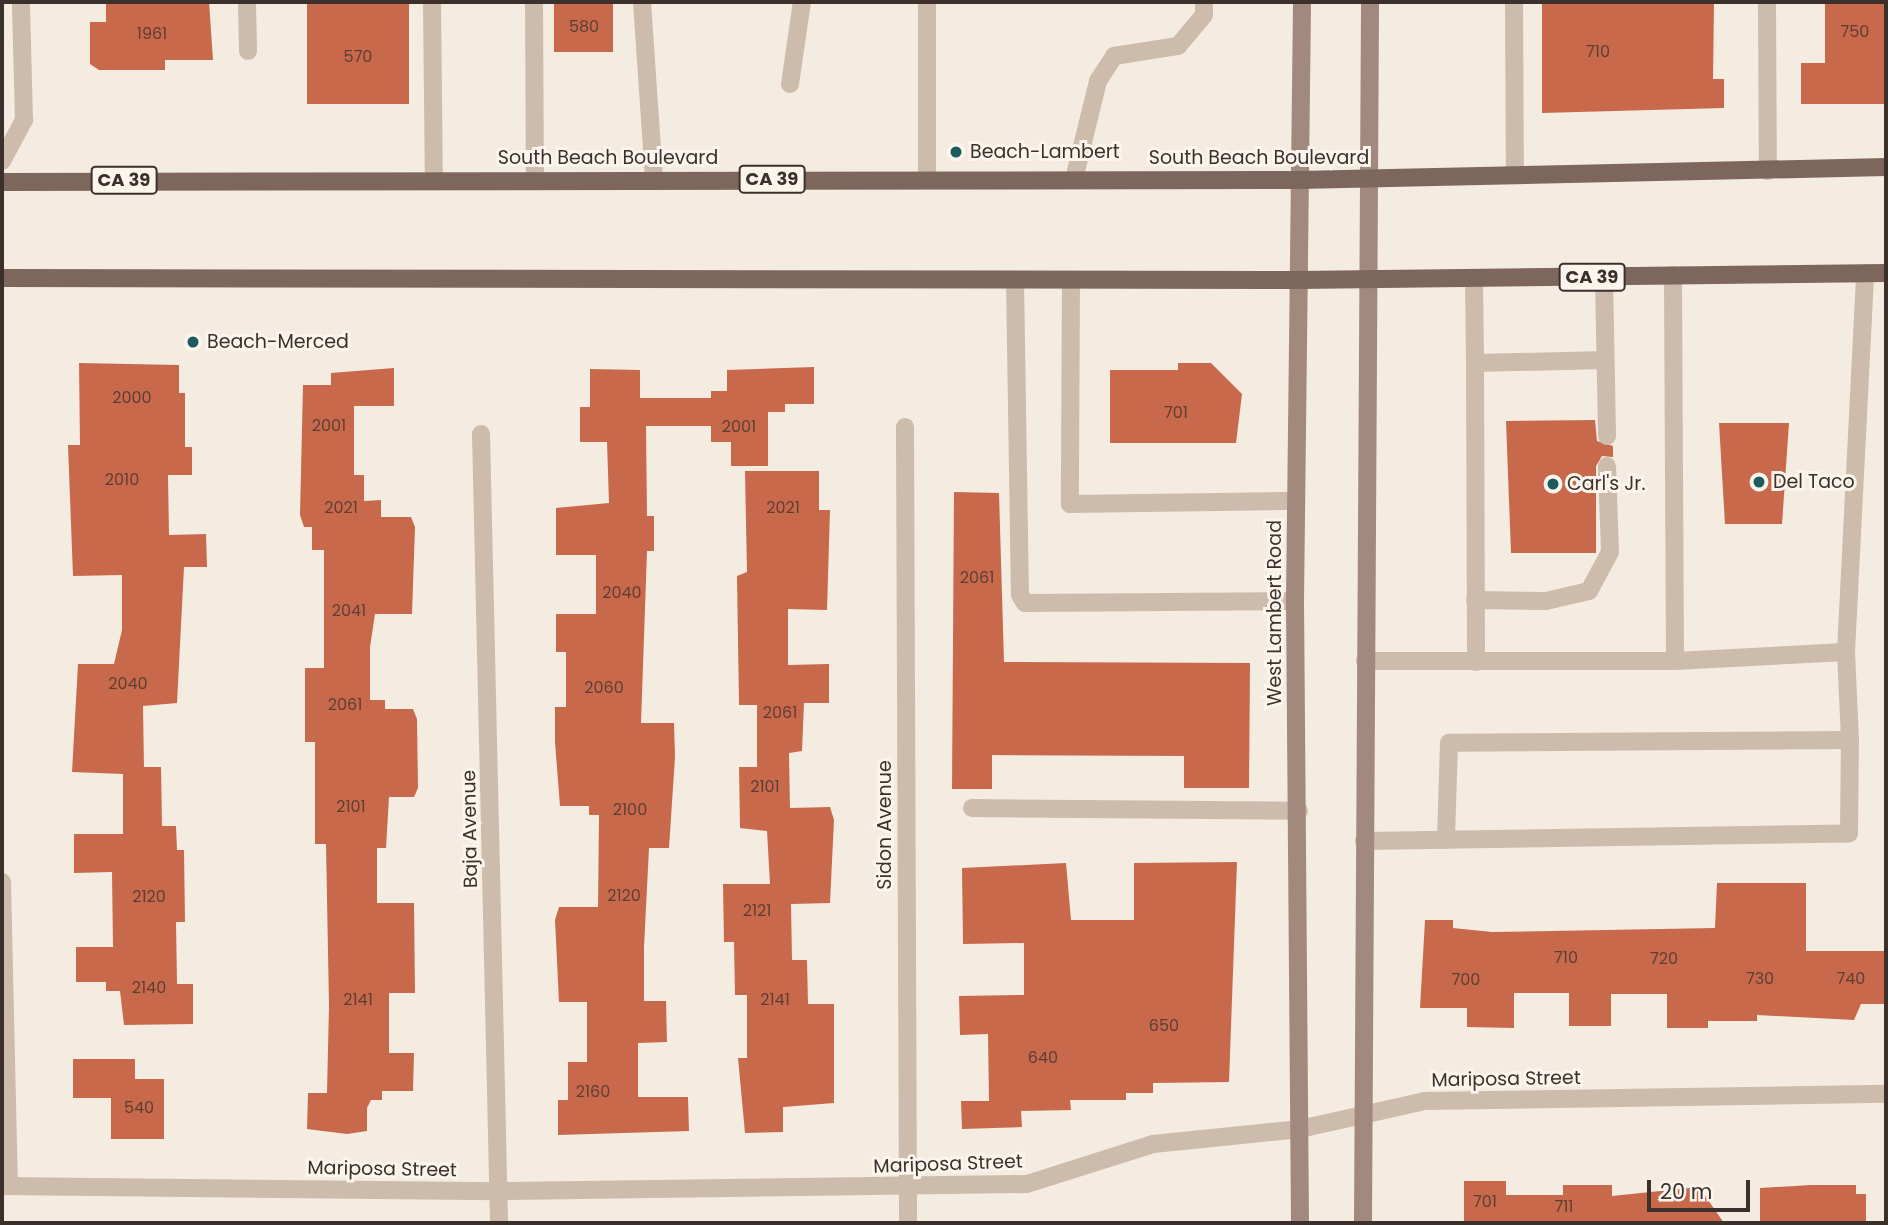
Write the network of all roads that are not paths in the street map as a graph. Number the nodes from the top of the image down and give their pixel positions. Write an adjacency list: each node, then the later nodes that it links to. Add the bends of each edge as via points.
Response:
1 (21, 2): 15 (street, via 24,120)
2 (247, 2): 13 (street)
3 (432, 2): 19 (street)
4 (534, 2): 20 (street)
5 (642, 2): 21 (street)
6 (802, 2): 14 (street)
7 (927, 2): 22 (street)
8 (1204, 2): 23 (street, via 1204,15 1178,46 1114,56 1098,81)
9 (1302, 2): 25 (main road, West Lambert Road)
10 (1370, 2): 24 (main road)
11 (1514, 2): 18 (street)
12 (1767, 2): 17 (street)
13 (248, 51)
14 (790, 84)
15 (2, 161)
16 (1886, 167): 17 (main road, South Beach Boulevard / CA 39)
17 (1768, 171): 18 (main road, South Beach Boulevard / CA 39)
18 (1515, 174): 24 (main road, South Beach Boulevard / CA 39)
19 (434, 179): 20 (main road, South Beach Boulevard / CA 39); 26 (main road, South Beach Boulevard / CA 39)
20 (535, 179): 21 (main road, South Beach Boulevard / CA 39)
21 (654, 179): 22 (main road, South Beach Boulevard / CA 39)
22 (927, 179): 23 (main road, South Beach Boulevard / CA 39)
23 (1074, 179): 25 (main road, South Beach Boulevard / CA 39)
24 (1368, 179): 25 (main road, South Beach Boulevard / CA 39); 33 (main road)
25 (1299, 180): 34 (main road, West Lambert Road)
26 (2, 182)
27 (1865, 273): 28 (main road, CA 39); 29 (main road, CA 39); 46 (street)
28 (1886, 273)
29 (1673, 275): 30 (main road, CA 39); 48 (street)
30 (1604, 277): 32 (main road, CA 39); 37 (street)
31 (2, 278): 35 (main road, CA 39)
32 (1474, 278): 33 (main road, CA 39); 38 (street)
33 (1365, 279): 34 (main road, CA 39); 47 (main road)
34 (1298, 280): 36 (main road, CA 39); 43 (main road, West Lambert Road)
35 (1015, 281): 36 (main road, CA 39); 45 (street, via 1020,595 1025,603)
36 (1071, 281): 43 (street, via 1070,504)
37 (1605, 360): 38 (street); 41 (street)
38 (1475, 363): 44 (street)
39 (905, 427): 60 (street, Sidon Avenue)
40 (481, 434): 61 (street, Baja Avenue)
41 (1607, 436)
42 (1607, 466): 44 (street, via 1610,552 1589,591 1546,601)
43 (1295, 501): 45 (main road, West Lambert Road)
44 (1475, 600): 49 (street)
45 (1295, 601): 52 (main road, West Lambert Road)
46 (1846, 652): 48 (street); 50 (street)
47 (1365, 661): 49 (street); 54 (main road)
48 (1675, 661): 49 (street)
49 (1476, 663)
50 (1850, 740): 53 (street, via 1849,834); 53 (street, via 1449,743)
51 (972, 808): 52 (street)
52 (1299, 811): 58 (main road, West Lambert Road)
53 (1446, 840): 54 (street)
54 (1364, 841): 57 (main road)
55 (2, 882): 59 (street)
56 (1886, 1094): 57 (street, Mariposa Street, via 1425,1101)
57 (1363, 1116): 58 (street, Mariposa Street); 65 (main road)
58 (1300, 1129): 60 (street, Mariposa Street, via 1153,1144 1027,1184); 64 (main road, West Lambert Road)
59 (5, 1186): 61 (street, Mariposa Street)
60 (908, 1188): 61 (street, Mariposa Street); 63 (street, Sidon Avenue)
61 (499, 1191): 62 (street, Baja Avenue)
62 (499, 1223)
63 (908, 1223)
64 (1300, 1223)
65 (1363, 1223)

